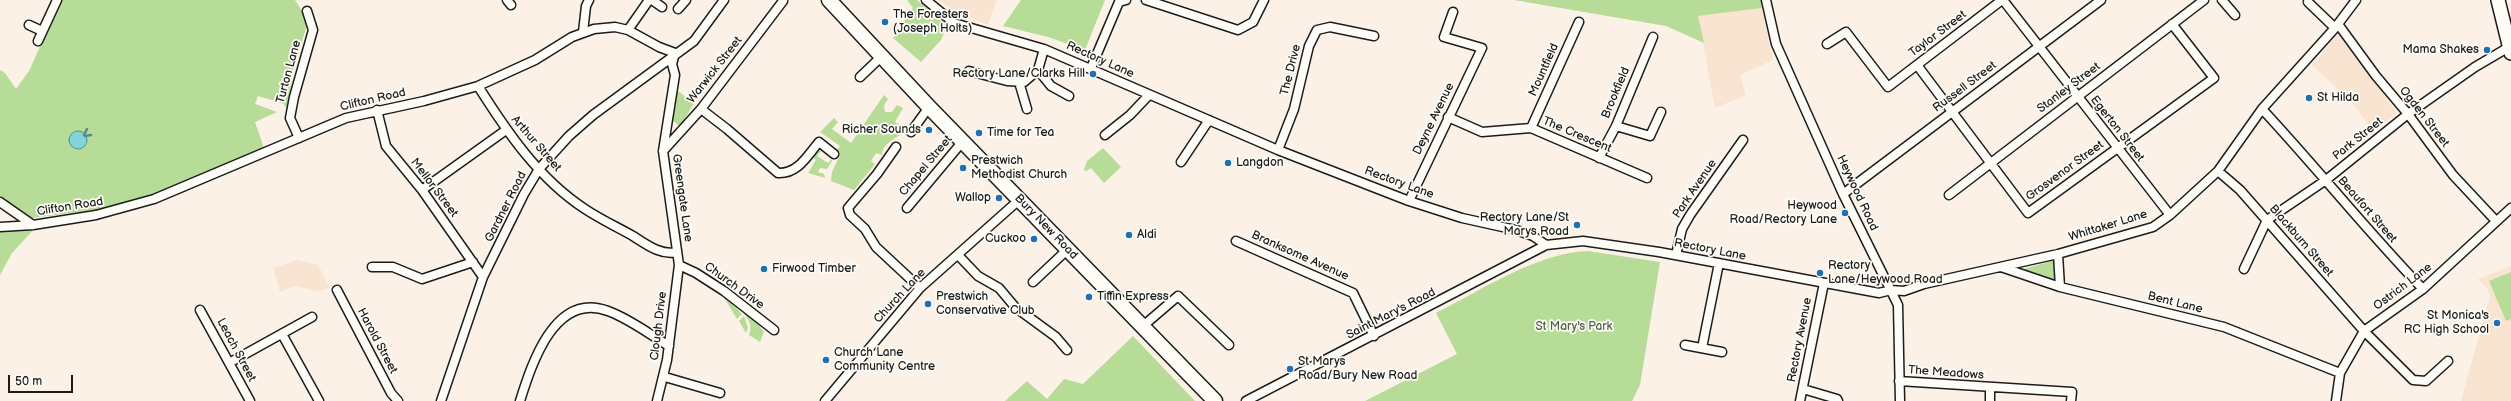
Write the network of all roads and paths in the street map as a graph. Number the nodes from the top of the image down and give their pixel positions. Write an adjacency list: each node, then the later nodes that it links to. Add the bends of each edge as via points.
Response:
1 (56, 0): 31 (street)
2 (649, 0): 30 (street)
3 (652, 0): 21 (street)
4 (686, 0): 22 (street)
5 (724, 0): 40 (street, via 694,41)
6 (829, 0): 41 (highway, Bury New Road)
7 (926, 0): 38 (street, Rectory Lane, via 954,23)
8 (1126, 0): 43 (street, via 1119,2)
9 (1146, 0): 10 (street, via 1238,30 1253,22)
10 (1264, 0)
11 (1766, 0): 83 (street, Heywood Road, via 1776,44)
12 (2002, 0): 37 (street, Egerton Street); 42 (street, Taylor Street)
13 (2101, 0): 37 (street, Russell Street)
14 (2204, 0): 27 (street, Stanley Street)
15 (2222, 0): 25 (street)
16 (2356, 0): 29 (street, Whittaker Lane)
17 (2498, 0): 39 (main road)
18 (783, 1): 53 (street, Warwick Street)
19 (586, 2): 32 (street)
20 (2308, 2): 29 (street, Ogden Street)
21 (662, 7)
22 (678, 9)
23 (307, 11): 67 (street, Turton Lane, via 313,30 290,118)
24 (1453, 12): 60 (street, Deyne Avenue, via 1444,37 1482,48)
25 (2235, 16)
26 (1579, 22): 63 (street, Mountfield)
27 (2172, 24): 51 (street, Stanley Street); 71 (street, Grosvenor Street, via 2214,78)
28 (30, 25): 31 (street)
29 (2336, 26): 55 (street, Whittaker Lane); 59 (street, Ogden Street)
30 (628, 30): 32 (street, Clifton Road, via 615,27); 40 (street, Clifton Road)
31 (42, 31): 35 (street)
32 (583, 32): 48 (street, Clifton Road, via 535,60)
33 (1374, 36): 72 (street, The Drive, via 1330,27 1317,30 1309,46 1294,108)
34 (1653, 37): 62 (street, Brookfield)
35 (38, 41)
36 (1827, 44): 42 (street, Taylor Street, via 1846,32 1888,86)
37 (2039, 47): 51 (street, Egerton Street); 58 (street, Russell Street)
38 (1044, 49): 43 (street, Rectory Lane); 44 (street)
39 (2510, 50): 59 (street, Park Street, via 2475,67)
40 (675, 53): 73 (street, Greengate Lane, via 672,64 675,75); 78 (street, Gardner Road, via 638,84 593,115 569,136)
41 (881, 57): 46 (street); 52 (highway, Bury New Road)
42 (1917, 65): 58 (street)
43 (1091, 68): 49 (street, Rectory Lane)
44 (1038, 70): 47 (street, via 1024,82); 50 (street, via 1051,86)
45 (969, 71): 47 (street, via 1007,82)
46 (860, 77)
47 (1019, 82): 54 (street)
48 (478, 86): 56 (street, Clifton Road, via 424,101); 64 (street, Arthur Street)
49 (1149, 95): 61 (street, Rectory Lane); 66 (street, via 1130,115)
50 (1069, 96)
51 (2077, 97): 71 (street, Egerton Street); 77 (street, Stanley Street)
52 (929, 108): 65 (street); 69 (highway, Bury New Road)
53 (701, 109): 73 (street, Warwick Street); 74 (street, via 778,173 788,174 797,168 819,142)
54 (1027, 109)
55 (2262, 109): 79 (street, Whittaker Lane); 81 (street, Beaufort Street)
56 (377, 110): 67 (street, Clifton Road, via 346,118); 82 (street, Mellor Street, via 386,146)
57 (1661, 112): 62 (street, via 1650,136)
58 (1952, 112): 77 (street); 83 (street, Russell Street)
59 (2408, 114): 81 (street, Park Street); 92 (street, Ogden Street, via 2453,175)
60 (1448, 117): 63 (street, The Crescent, via 1482,132); 86 (street, Deyne Avenue)
61 (1209, 120): 72 (street, Rectory Lane); 76 (street)
62 (1616, 126): 75 (street, Brookfield)
63 (1532, 128): 75 (street, The Crescent)
64 (506, 130): 78 (street, Arthur Street); 82 (street)
65 (911, 132)
66 (1105, 135)
67 (299, 138): 93 (street, Clifton Road, via 154,199 112,212)
68 (1743, 140): 101 (street, Park Avenue, via 1690,215 1682,229)
69 (963, 141): 85 (highway, Bury New Road); 88 (street, Chapel Street)
70 (896, 147): 112 (street, via 848,208 850,215 865,229 876,247)
71 (2117, 149): 77 (street, Grosvenor Street, via 2028,213); 90 (street, Egerton Street)
72 (1278, 150): 86 (street, Rectory Lane)
73 (663, 151): 98 (street, Greengate Lane)
74 (834, 154)
75 (1599, 158): 80 (street, The Crescent)
76 (1181, 162)
77 (1991, 162): 84 (street, Stanley Street)
78 (539, 169): 98 (street, Arthur Street, via 585,209 662,252); 108 (street, Gardner Road)
79 (2218, 171): 90 (street, Whittaker Lane); 91 (street, Blackburn Street, via 2240,190)
80 (1647, 178)
81 (2326, 180): 91 (street, Park Street); 113 (street, Beaufort Street, via 2374,238)
82 (422, 190): 102 (street, Mellor Street)
83 (1843, 194): 115 (street, Heywood Road)
84 (1949, 195)
85 (1019, 200): 97 (highway, Bury New Road); 100 (street, Church Lane)
86 (1409, 201): 96 (street, Rectory Lane, via 1462,218 1516,230 1533,236)
87 (0, 202): 93 (street)
88 (907, 208)
89 (2511, 208): 92 (street, Ostrich Lane)
90 (2170, 215): 99 (street, Whittaker Lane, via 2153,226)
91 (2267, 220): 107 (street); 120 (street, Blackburn Street)
92 (2496, 221): 113 (street, Ostrich Lane)
93 (33, 225): 94 (street, Clifton Road)
94 (0, 227)
95 (1236, 241): 122 (street, Branksome Avenue, via 1354,293)
96 (1546, 245): 101 (street, Rectory Lane, via 1583,242); 122 (street, Saint Mary's Road)
97 (1067, 250): 109 (street); 118 (highway, Bury New Road)
98 (677, 252): 104 (street, Clough Drive)
99 (2058, 254): 106 (street, Whittaker Lane); 111 (street)
100 (958, 255): 112 (street, Church Lane); 127 (street, via 978,276 999,288 1015,307 1056,337)
101 (1676, 255): 103 (street, Rectory Lane)
102 (473, 262): 105 (street, via 433,278 422,279 393,267); 108 (street, Mellor Street)
103 (1719, 263): 110 (street, Rectory Lane); 126 (street)
104 (679, 265): 119 (street, Church Drive, via 724,291); 125 (street, Clough Drive)
105 (372, 267)
106 (2000, 267): 111 (street, Bent Lane); 115 (street, Whittaker Lane, via 1904,291)
107 (2244, 269)
108 (483, 277): 140 (street, Gardner Road)
109 (1033, 282)
110 (1824, 283): 115 (street, Rectory Lane, via 1879,293); 135 (street, Rectory Avenue)
111 (2060, 287): 131 (street, Bent Lane, via 2224,327)
112 (920, 288): 143 (street, Church Lane)
113 (2423, 289): 120 (street, Ostrich Lane)
114 (337, 290): 139 (street, Harold Street, via 391,393)
115 (1891, 290): 133 (street, Heywood Road, via 1899,312)
116 (200, 310): 130 (street, Leach Street)
117 (312, 317): 121 (street)
118 (1143, 326): 123 (street, via 1178,296); 144 (highway, Bury New Road)
119 (774, 330)
120 (2364, 331): 129 (street, Blackburn Street, via 2413,380 2426,381); 131 (street, Ostrich Lane)
121 (282, 334): 130 (street); 138 (street)
122 (1374, 336): 145 (street, Saint Mary's Road)
123 (1229, 345)
124 (1685, 345): 126 (street)
125 (669, 346): 132 (street, Clough Drive); 141 (street, via 607,311 585,308 568,314 542,343)
126 (1702, 348): 128 (street)
127 (1067, 350)
128 (1722, 352)
129 (2448, 361)
130 (229, 363): 137 (street, Leach Street)
131 (2340, 373): 151 (street, Ostrich Lane)
132 (665, 377): 136 (street); 142 (street, Clough Drive)
133 (1899, 381): 134 (street, The Meadows); 148 (street, Heywood Road)
134 (1990, 388): 149 (street, The Meadows); 150 (street, The Meadows, via 2072,392)
135 (1802, 390): 146 (street, Rectory Avenue); 147 (street)
136 (720, 393)
137 (250, 401)
138 (319, 401)
139 (398, 401)
140 (441, 401)
141 (520, 401)
142 (657, 401)
143 (825, 401)
144 (1215, 401)
145 (1246, 401)
146 (1800, 401)
147 (1838, 401)
148 (1900, 401)
149 (1990, 401)
150 (2071, 401)
151 (2336, 401)

